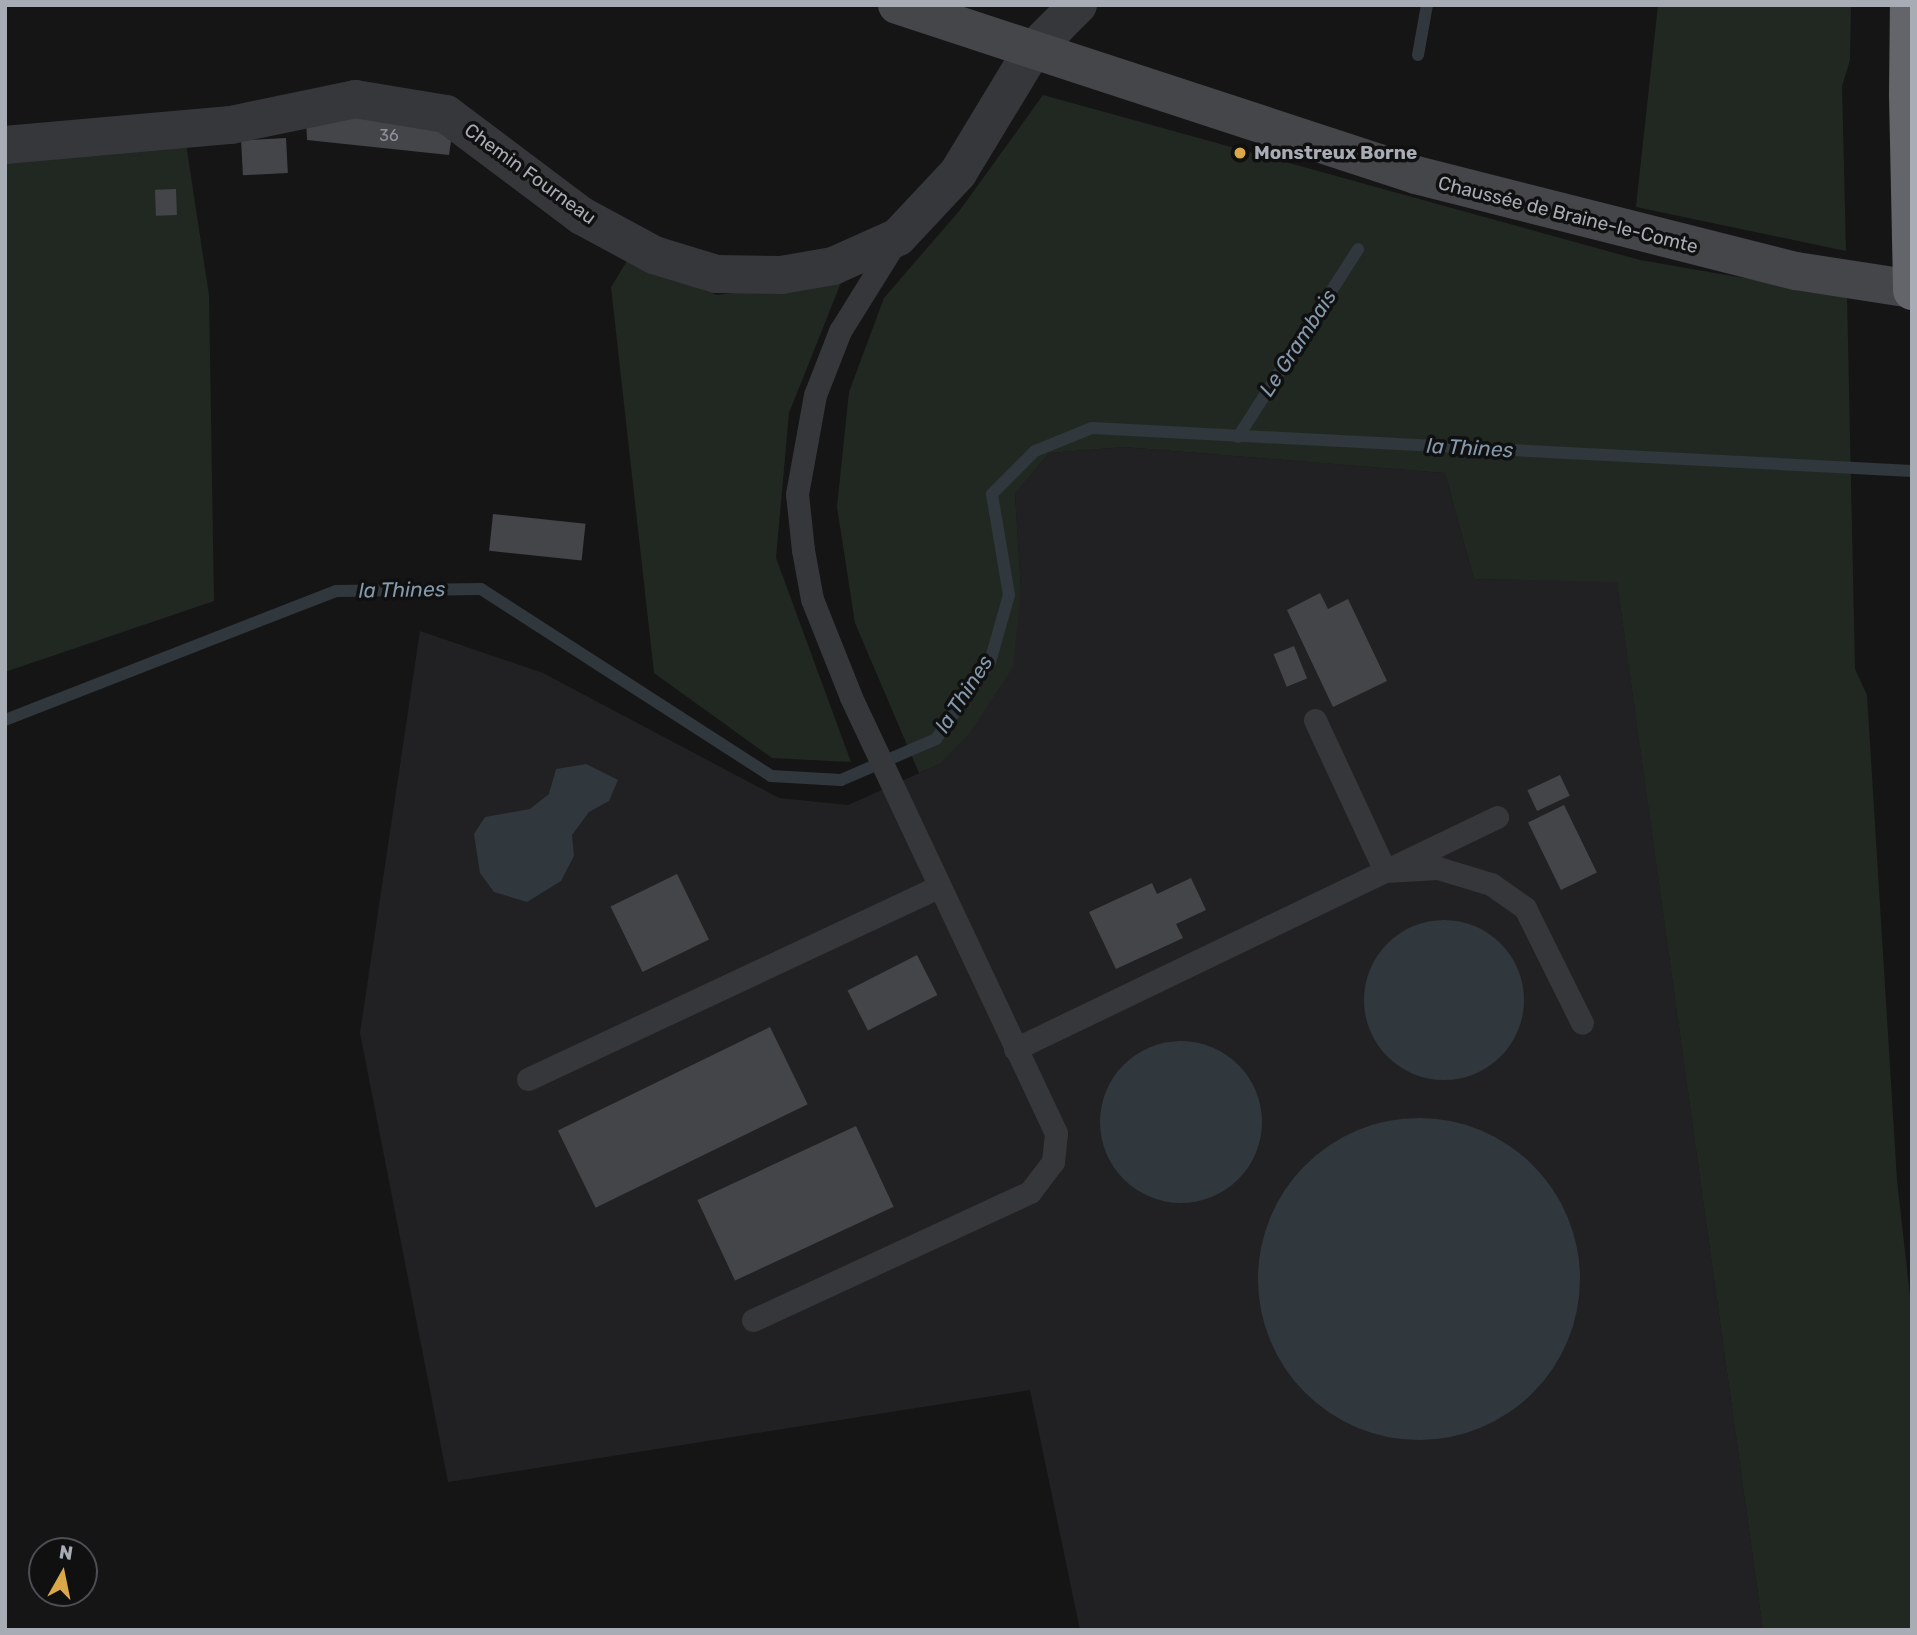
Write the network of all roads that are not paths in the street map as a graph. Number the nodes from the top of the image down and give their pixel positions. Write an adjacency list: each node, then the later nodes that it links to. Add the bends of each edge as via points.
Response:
1 (897, 5): 4 (main road, Chaussée de Braine-le-Comte)
2 (1078, 5): 4 (street)
3 (1909, 5): 7 (highway, bridge)
4 (1032, 51): 6 (street, Chemin Fourneau, via 958,173); 7 (main road, Chaussée de Braine-le-Comte, via 1416,175 1597,225 1796,271)
5 (5, 145): 6 (street, Chemin Fourneau, via 231,125 355,99 446,114 582,216 654,255 716,274 780,275 833,266)
6 (898, 237): 11 (lane, via 840,331 815,395 797,494 812,598 851,697)
7 (1912, 290)
8 (1315, 720): 10 (lane)
9 (1497, 817): 10 (lane)
10 (1385, 871): 12 (lane, via 1438,868 1491,884 1525,908); 13 (lane)
11 (937, 887): 13 (lane); 14 (lane)
12 (1582, 1023)
13 (1015, 1049): 15 (lane, via 1056,1133 1052,1162 1030,1192)
14 (528, 1079)
15 (753, 1320)

